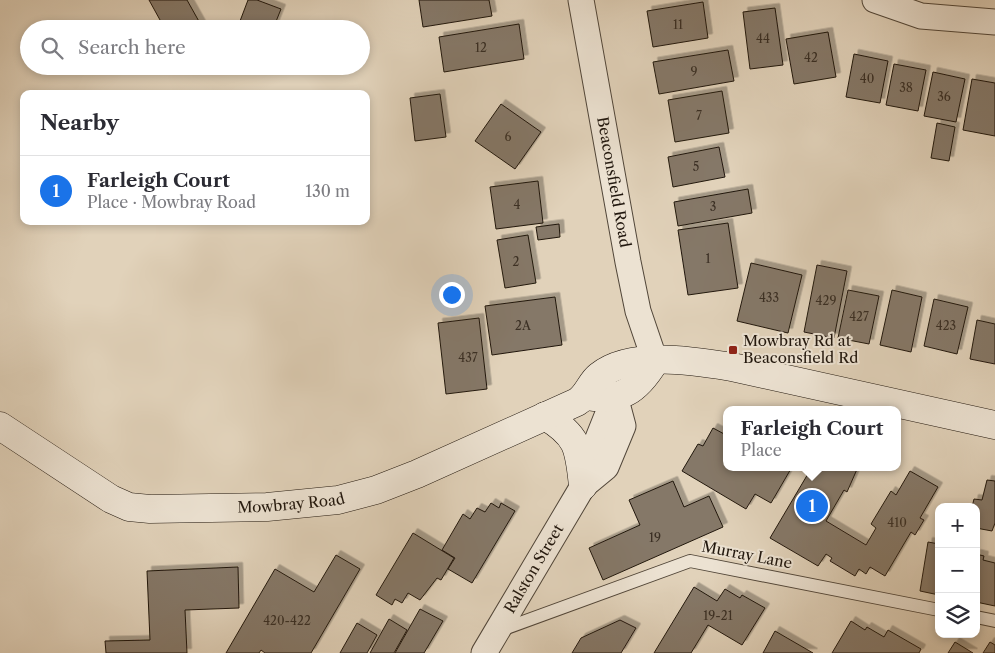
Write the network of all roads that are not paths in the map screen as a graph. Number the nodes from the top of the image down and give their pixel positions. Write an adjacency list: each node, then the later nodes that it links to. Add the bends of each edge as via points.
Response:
1 (581, 0): 4 (street, Beaconsfield Road, via 638,311)
2 (875, 0): 3 (street, via 921,16)
3 (995, 22)
4 (655, 361): 5 (main road, Mowbray Road, via 624,363 599,376); 6 (main road, via 646,377 632,389); 8 (main road, Mowbray Road, via 732,367)
5 (586, 396): 6 (main road, via 605,400); 7 (main road, Mowbray Road)
6 (615, 396): 10 (street, Ralston Street, via 623,426 606,467)
7 (545, 416): 9 (main road, Mowbray Road, via 417,474 358,496 247,507 150,509 129,507 111,499); 10 (main road, via 562,426 572,437 579,450)
8 (995, 425)
9 (0, 426)
10 (583, 486): 14 (street, Ralston Street)
11 (935, 609): 14 (lane, Murray Lane, via 690,561)
12 (980, 618): 13 (lane)
13 (995, 621)
14 (498, 631): 15 (street, Ralston Street)
15 (484, 653)

